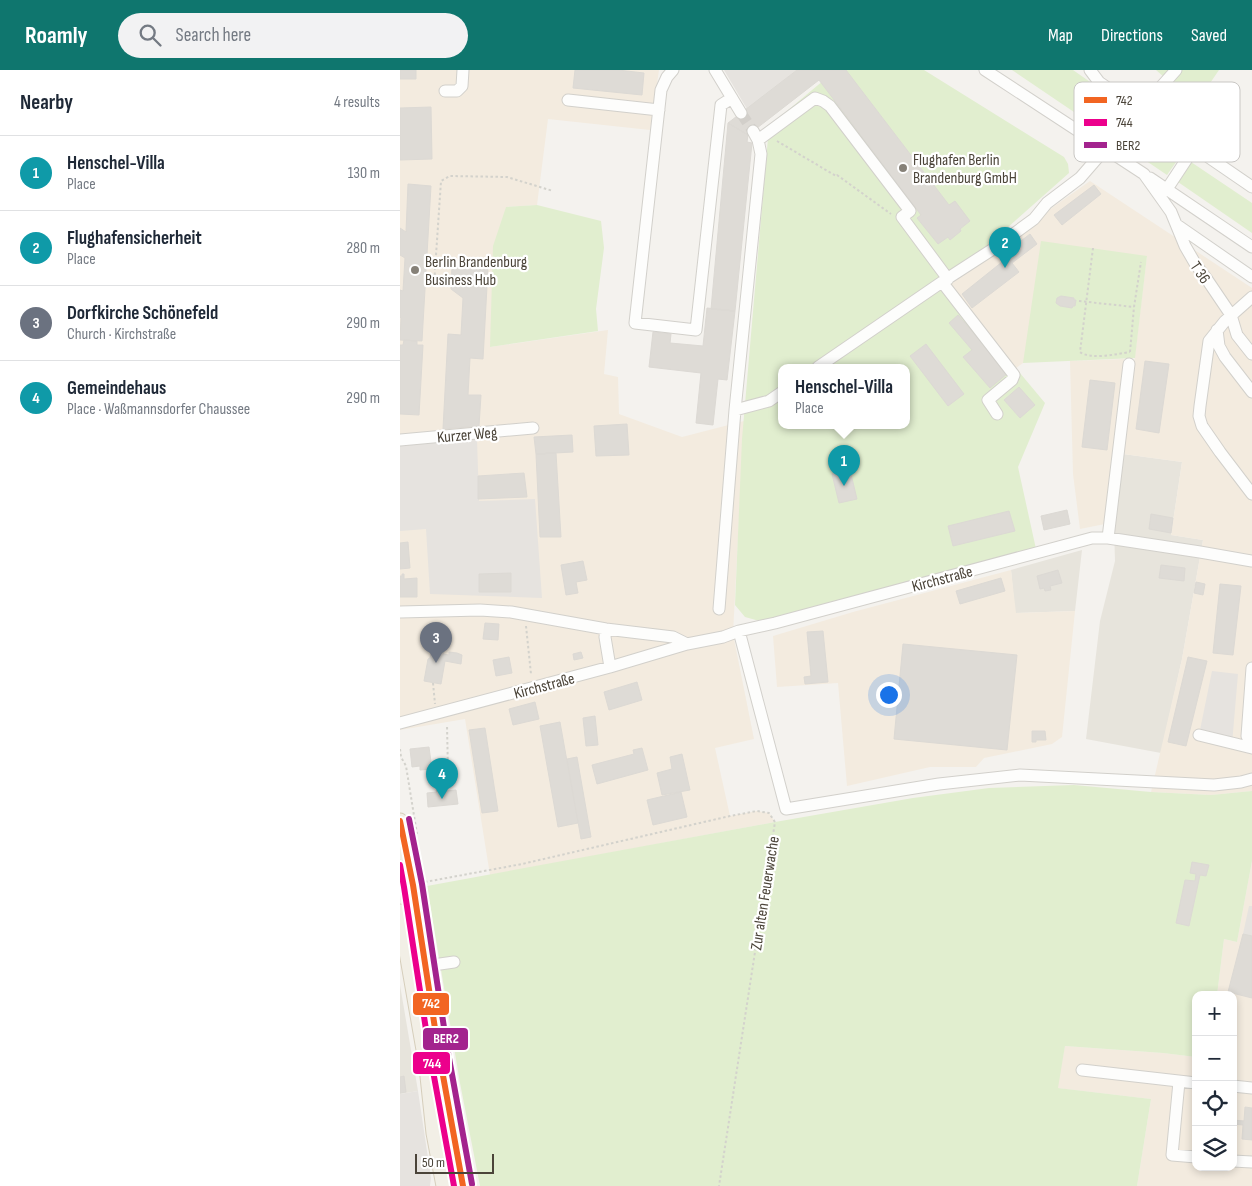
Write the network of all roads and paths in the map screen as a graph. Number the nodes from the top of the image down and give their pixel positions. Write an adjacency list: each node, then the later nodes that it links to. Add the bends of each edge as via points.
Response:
1 (463, 70): 9 (street, via 462,86 457,91)
2 (673, 70): 12 (street, via 661,90)
3 (715, 70): 10 (street)
4 (985, 70): 14 (street)
5 (1090, 70): 7 (street)
6 (1176, 70): 8 (street)
7 (1099, 82)
8 (1165, 82)
9 (445, 91)
10 (732, 98): 12 (street, via 722,105 696,330 635,323); 13 (street)
11 (568, 100): 12 (street)
12 (659, 110)
13 (741, 112)
14 (1074, 127)
15 (759, 135): 24 (path, via 837,175 897,218); 24 (street, via 815,98 823,101 910,211); 44 (street, via 761,154)
16 (1094, 162): 30 (street, via 1034,219)
17 (1126, 162): 20 (street)
18 (1185, 162): 22 (street)
19 (1215, 162): 21 (street)
20 (1144, 174): 22 (street); 25 (street, T 36)
21 (1252, 187)
22 (1167, 189): 26 (street)
23 (553, 191): 31 (path, via 507,177 450,176 441,181)
24 (902, 217): 30 (street)
25 (1177, 226): 29 (street); 36 (street, T 36, via 1196,265)
26 (1252, 246)
27 (1093, 248): 34 (path)
28 (1141, 262): 35 (path)
29 (1252, 277)
30 (945, 280): 40 (street); 45 (street, via 1014,375 988,400)
31 (434, 285)
32 (1252, 298): 36 (street)
33 (1079, 301): 34 (path)
34 (1086, 301): 35 (path); 38 (path, via 1080,352 1085,356)
35 (1134, 307): 38 (path)
36 (1231, 315): 37 (street); 39 (street, T 36, via 1237,335)
37 (1217, 330): 42 (street, via 1225,357); 48 (street, via 1207,350 1199,416 1202,426)
38 (1130, 352): 41 (path)
39 (1252, 354)
40 (822, 364)
41 (1129, 364): 49 (street)
42 (1252, 392)
43 (778, 395): 44 (street, via 769,401)
44 (735, 410): 51 (street)
45 (997, 414)
46 (533, 428): 47 (street, Kurzer Weg)
47 (400, 440)
48 (1252, 494)
49 (1108, 538): 50 (street, Kirchstraße); 55 (street, Kirchstraße, via 1092,538)
50 (1252, 561)
51 (719, 609)
52 (400, 612): 54 (street, via 511,612)
53 (526, 624): 59 (path)
54 (606, 629): 56 (street, via 673,637); 57 (street)
55 (739, 631): 56 (street, Kirchstraße); 66 (street, via 786,809 938,784 1020,775 1214,785)
56 (687, 644): 57 (street, Kirchstraße)
57 (610, 667): 61 (street, Kirchstraße)
58 (1252, 668): 65 (street, via 1247,736)
59 (531, 674)
60 (433, 683): 61 (path)
61 (438, 713): 62 (street, Kirchstraße)
62 (400, 723)
63 (447, 725): 67 (path, via 448,772 434,774)
64 (1199, 735): 65 (street)
65 (1252, 748)
66 (1252, 779)
67 (437, 792)
68 (400, 821): 69 (main road)
69 (413, 885): 74 (main road); 85 (path, Zur alten Feuerwache, via 522,864 730,816 757,811 769,813 775,822)
70 (400, 912): 71 (main road)
71 (402, 933): 73 (main road)
72 (454, 962): 74 (street)
73 (406, 966): 74 (street); 83 (main road, via 427,1067)
74 (426, 966): 84 (main road)
75 (1082, 1070): 76 (street)
76 (1179, 1082): 77 (street); 80 (street, via 1172,1155)
77 (1192, 1083)
78 (1237, 1086): 79 (street)
79 (1252, 1088)
80 (1192, 1157)
81 (1237, 1160): 82 (street)
82 (1252, 1162)
83 (444, 1186)
84 (463, 1186)
85 (719, 1186)

